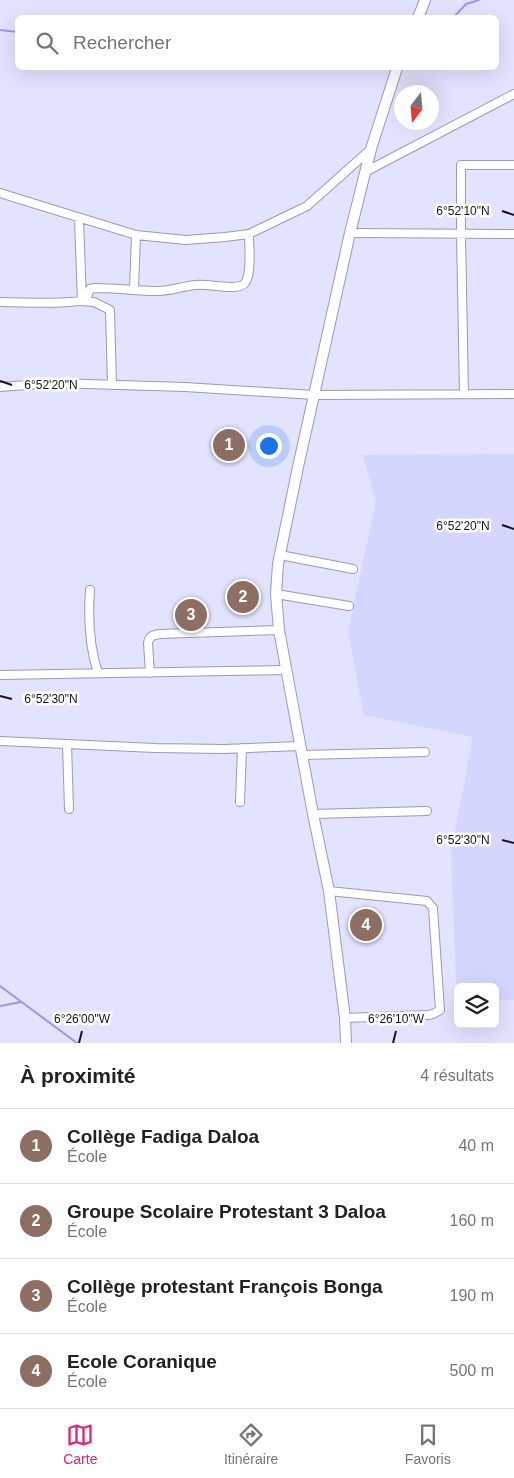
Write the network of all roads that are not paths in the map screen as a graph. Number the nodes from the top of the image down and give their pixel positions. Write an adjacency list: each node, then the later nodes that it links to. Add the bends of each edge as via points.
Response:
1 (425, 0): 2 (street)
2 (419, 15)
3 (396, 70): 5 (street)
4 (514, 94): 7 (street)
5 (371, 149): 7 (street); 11 (street, via 314,202)
6 (514, 165): 12 (street, via 461,165)
7 (365, 172): 10 (street)
8 (0, 194): 9 (street)
9 (79, 219): 14 (street); 16 (street)
10 (350, 233): 12 (street); 22 (street)
11 (249, 234): 14 (street, via 186,240); 15 (street, via 249,270 247,280 241,286 197,284 158,291)
12 (461, 234): 13 (street); 20 (street)
13 (514, 234)
14 (136, 235): 15 (street)
15 (134, 289): 16 (street, via 90,289)
16 (82, 301): 17 (street); 18 (street, via 94,302 110,310)
17 (0, 302)
18 (112, 385): 19 (street, via 55,383); 22 (street)
19 (0, 386)
20 (464, 394): 21 (street); 22 (street)
21 (514, 394)
22 (314, 395): 23 (street)
23 (280, 555): 24 (street); 26 (street)
24 (353, 569)
25 (90, 590): 30 (street, via 90,645)
26 (276, 594): 27 (street); 28 (street)
27 (349, 606)
28 (279, 630): 29 (street); 31 (street, via 151,636 148,643)
29 (287, 670): 31 (street); 36 (street)
30 (98, 673): 31 (street); 32 (street)
31 (150, 673)
32 (0, 675)
33 (0, 741): 34 (street)
34 (67, 744): 35 (street); 39 (street)
35 (242, 748): 36 (street); 38 (street)
36 (301, 751): 37 (street); 41 (street)
37 (425, 752)
38 (240, 802)
39 (69, 808)
40 (427, 811): 41 (street)
41 (313, 814): 42 (street)
42 (329, 891): 43 (street); 43 (street, via 423,900 433,908 440,1010 433,1014)
43 (345, 1018): 44 (street)
44 (346, 1043)

